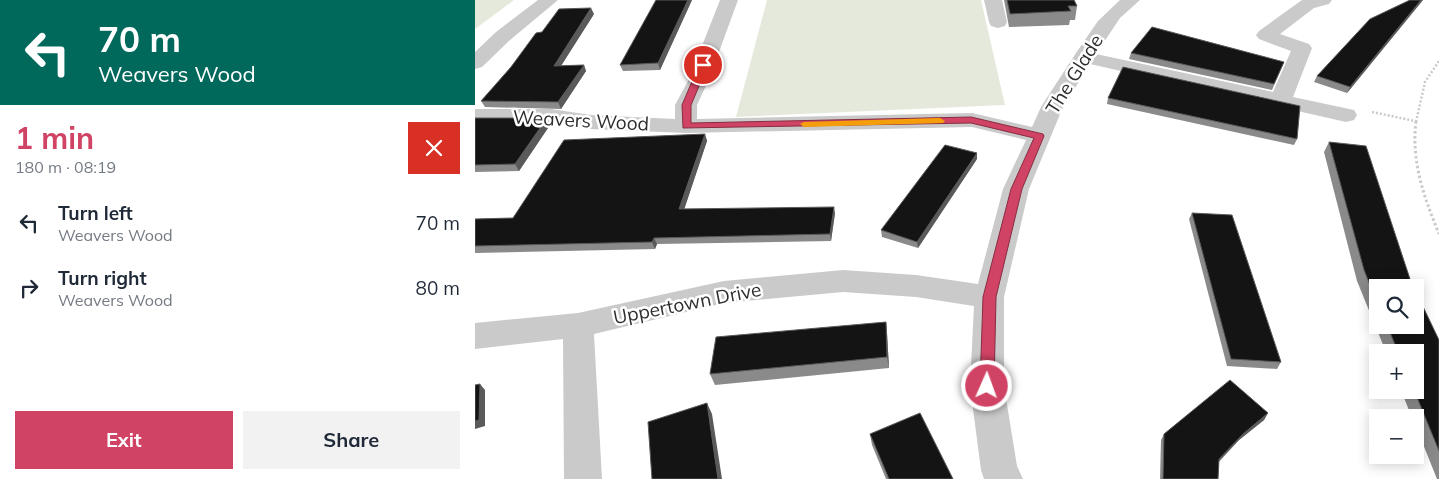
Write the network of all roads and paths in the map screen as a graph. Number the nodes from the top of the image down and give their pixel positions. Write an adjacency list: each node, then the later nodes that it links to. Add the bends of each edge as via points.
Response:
1 (549, 0): 9 (street)
2 (729, 0): 14 (street, via 686,105)
3 (993, 0): 6 (street)
4 (1131, 0): 7 (street, The Glade, via 1114,14)
5 (1323, 0): 10 (street, via 1308,4 1266,35 1302,48)
6 (998, 22)
7 (1083, 56): 10 (street); 15 (street, The Glade, via 1052,107)
8 (1439, 61): 13 (path, via 1432,68 1421,93)
9 (475, 62)
10 (1281, 101): 11 (street)
11 (1346, 115): 13 (path, via 1349,107)
12 (475, 116): 14 (street, Weavers Wood, via 551,116 591,122)
13 (1415, 121): 16 (path, via 1416,165)
14 (686, 126): 15 (street, Weavers Wood, via 971,120)
15 (1039, 136): 17 (street, The Glade, via 1016,189)
16 (1439, 234)
17 (989, 297): 18 (street, Uppertown Drive, via 916,286 843,281 724,292); 21 (street, The Glade, via 987,386 999,470)
18 (578, 325): 19 (street, Uppertown Drive); 20 (street)
19 (475, 336)
20 (583, 479)
21 (1004, 479)

